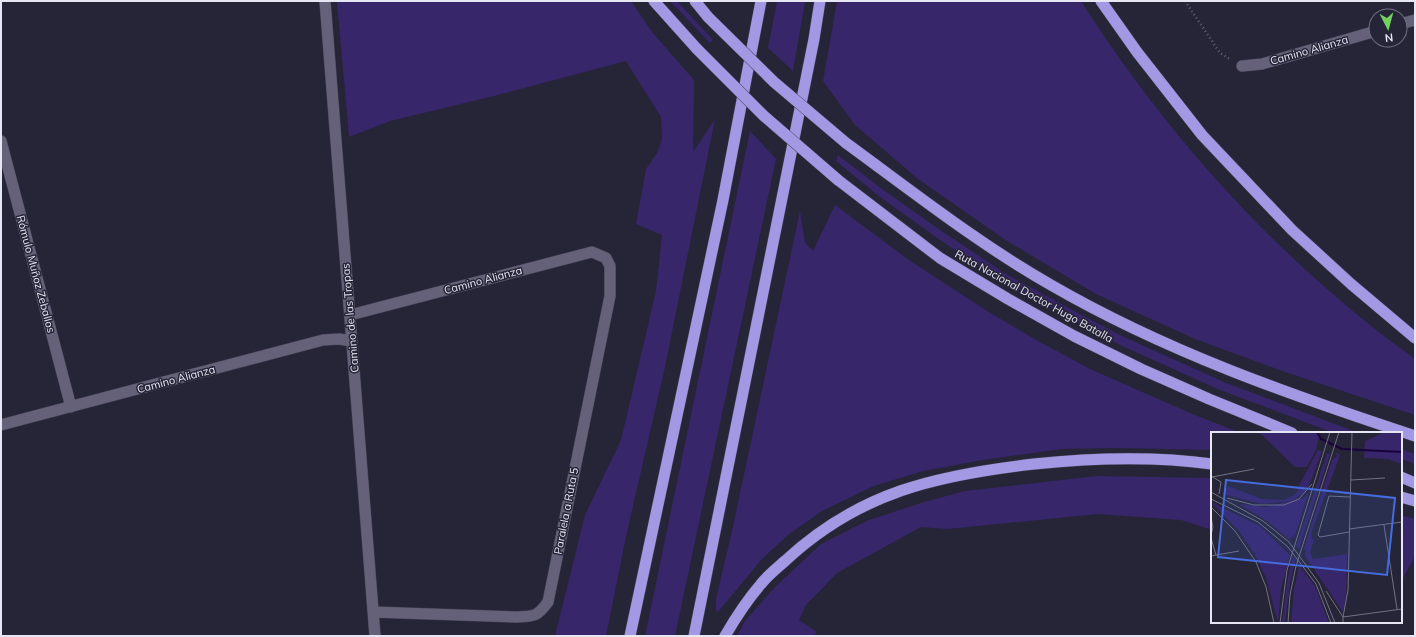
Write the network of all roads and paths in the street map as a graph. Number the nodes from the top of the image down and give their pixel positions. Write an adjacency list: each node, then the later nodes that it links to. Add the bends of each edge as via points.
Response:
1 (325, 1): 12 (street, Camino de las Tropas)
2 (654, 1): 17 (highway, Ruta Nacional Doctor Hugo Batalla, bridge, via 697,49 764,116 838,180 940,258 1074,336 1141,369)
3 (694, 1): 18 (highway, bridge, via 774,82 846,143 989,248 1116,320 1195,356 1276,389)
4 (761, 1): 26 (highway, via 723,200)
5 (820, 1): 27 (highway)
6 (1101, 1): 13 (highway, via 1202,135 1292,230)
7 (1185, 1): 9 (path, via 1220,53)
8 (1368, 33): 9 (street, Camino Alianza, via 1262,64)
9 (1242, 66)
10 (1, 141): 15 (street, Rómulo Muñoz Zeballos)
11 (592, 252): 12 (street, Camino Alianza); 24 (street, Paralela a Ruta 5, via 606,258 610,266 610,296 548,602 534,616 522,617)
12 (350, 315): 14 (street, Camino de las Tropas)
13 (1415, 338)
14 (352, 341): 15 (street, Camino Alianza, via 322,340); 24 (street, Camino de las Tropas)
15 (71, 407): 16 (street, Camino Alianza)
16 (1, 425)
17 (1290, 432)
18 (1415, 436)
19 (1211, 464): 28 (highway, via 1162,460 1063,461 964,474 899,491 870,503 812,537 762,583 738,612)
20 (1402, 477): 21 (highway)
21 (1415, 483)
22 (1402, 497): 23 (highway)
23 (1415, 501)
24 (373, 612): 25 (street, Camino de las Tropas)
25 (375, 636)
26 (630, 636)
27 (694, 636)
28 (725, 636)

